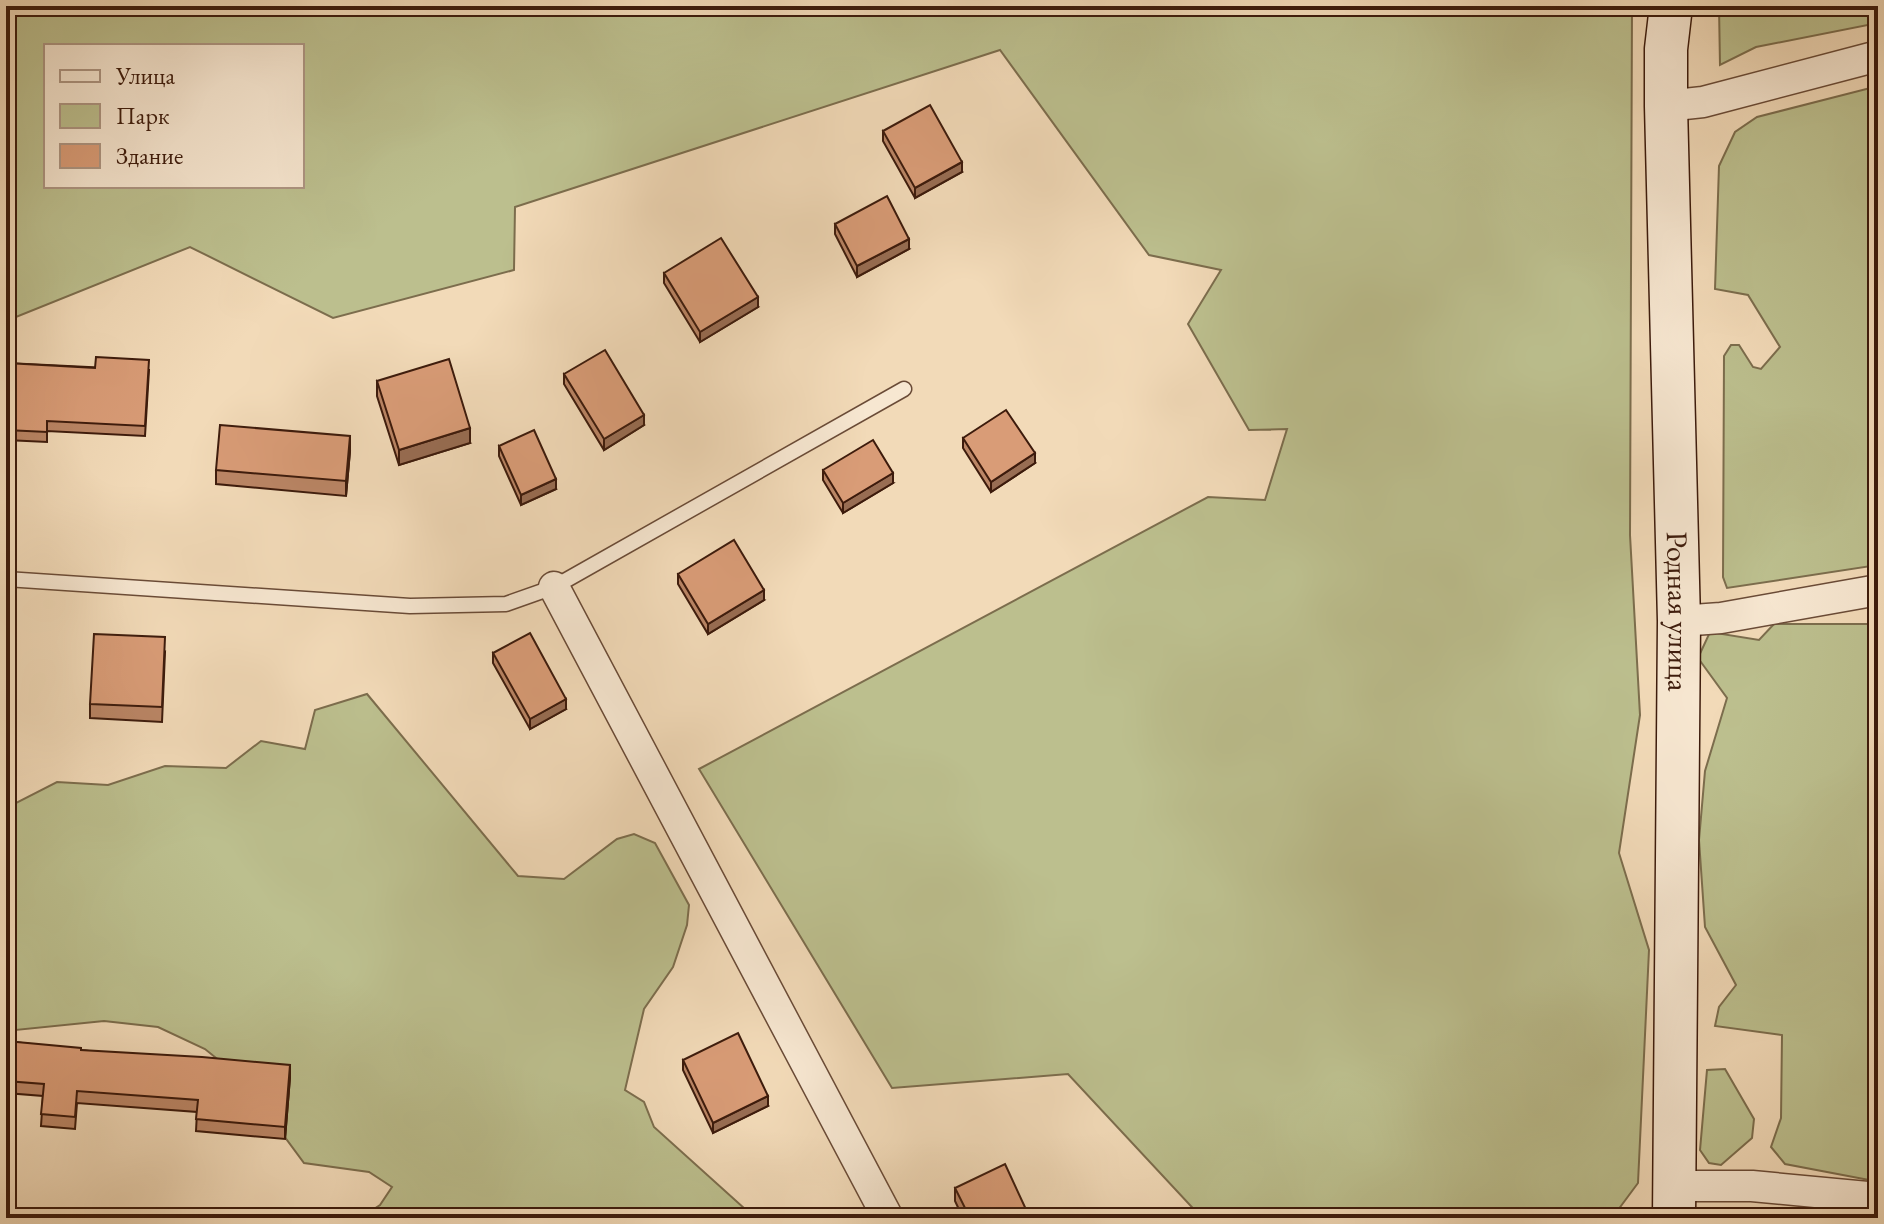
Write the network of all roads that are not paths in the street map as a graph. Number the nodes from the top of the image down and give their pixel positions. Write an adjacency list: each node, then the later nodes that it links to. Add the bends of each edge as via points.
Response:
1 (1671, 6): 3 (street, Родная улица)
2 (1878, 56): 3 (street, via 1703,102)
3 (1666, 106): 8 (street, Родная улица)
4 (904, 389): 6 (lane)
5 (6, 579): 6 (lane, via 410,606 506,604)
6 (554, 587): 11 (street)
7 (1878, 590): 8 (street)
8 (1679, 621): 10 (street, Родная улица)
9 (1878, 1198): 10 (street, via 1752,1186)
10 (1674, 1202)
11 (888, 1218)

